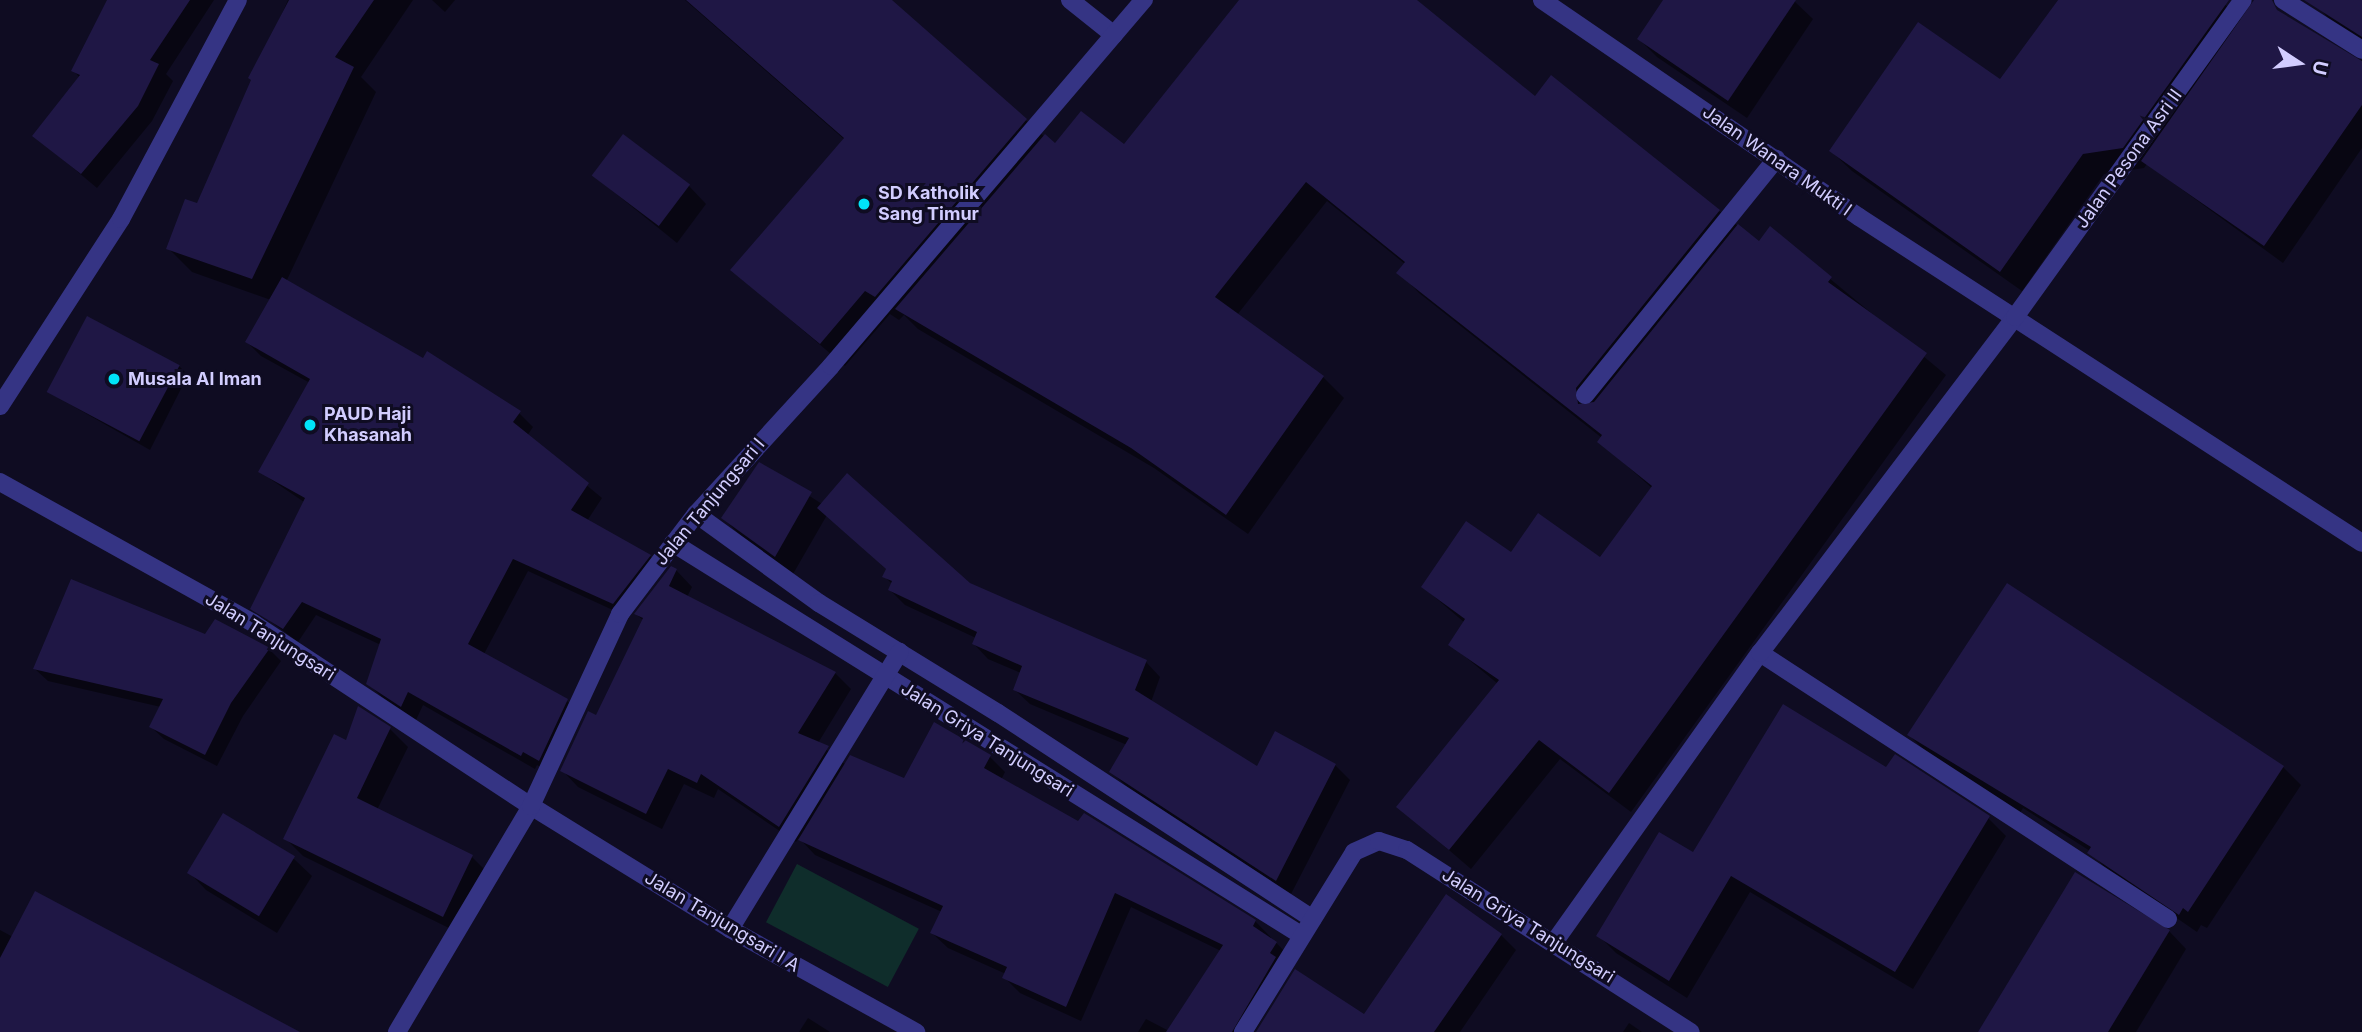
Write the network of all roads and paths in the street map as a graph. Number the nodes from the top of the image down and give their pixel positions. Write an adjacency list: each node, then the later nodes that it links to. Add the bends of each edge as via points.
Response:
1 (238, 0): 12 (street, via 121,219)
2 (1070, 0): 7 (street)
3 (1144, 0): 7 (street, Jalan Tanjungsari I)
4 (1542, 0): 9 (street, Jalan Wanara Mukti I)
5 (2243, 0): 10 (street, Jalan Pesona Asri II)
6 (2283, 0): 8 (street)
7 (1114, 35): 14 (street, Jalan Tanjungsari I, via 831,366)
8 (2362, 50)
9 (1776, 159): 10 (street, Jalan Wanara Mukti I); 11 (street)
10 (2015, 317): 15 (street, Jalan Wanara Mukti I); 18 (street, Jalan Pesona Asri II)
11 (1585, 395)
12 (0, 406)
13 (0, 482): 20 (street, Jalan Tanjungsari, via 253,623)
14 (696, 514): 16 (street, Jalan Tanjungsari I); 17 (street, Jalan Griya Tanjungsari, via 819,603)
15 (2362, 542)
16 (673, 543): 19 (street, Jalan Griya Tanjungsari); 20 (street, Jalan Tanjungsari I, via 620,614)
17 (900, 653): 19 (street); 21 (street, Jalan Griya Tanjungsari)
18 (1760, 653): 22 (street); 25 (street, Jalan Pesona Asri II)
19 (885, 676): 23 (street); 24 (street, Jalan Griya Tanjungsari)
20 (531, 806): 23 (street, Jalan Tanjungsari I A); 26 (street, Jalan Tanjungsari I)
21 (1313, 919): 24 (street, Jalan Griya Tanjungsari); 25 (street, Jalan Griya Tanjungsari, via 1354,852 1379,841 1407,850)
22 (2168, 919)
23 (730, 929): 27 (street, Jalan Tanjungsari I A)
24 (1301, 935): 28 (street, Jalan Griya Tanjungsari)
25 (1555, 941): 29 (street, Jalan Griya Tanjungsari)
26 (397, 1032)
27 (916, 1032)
28 (1243, 1032)
29 (1692, 1032)

